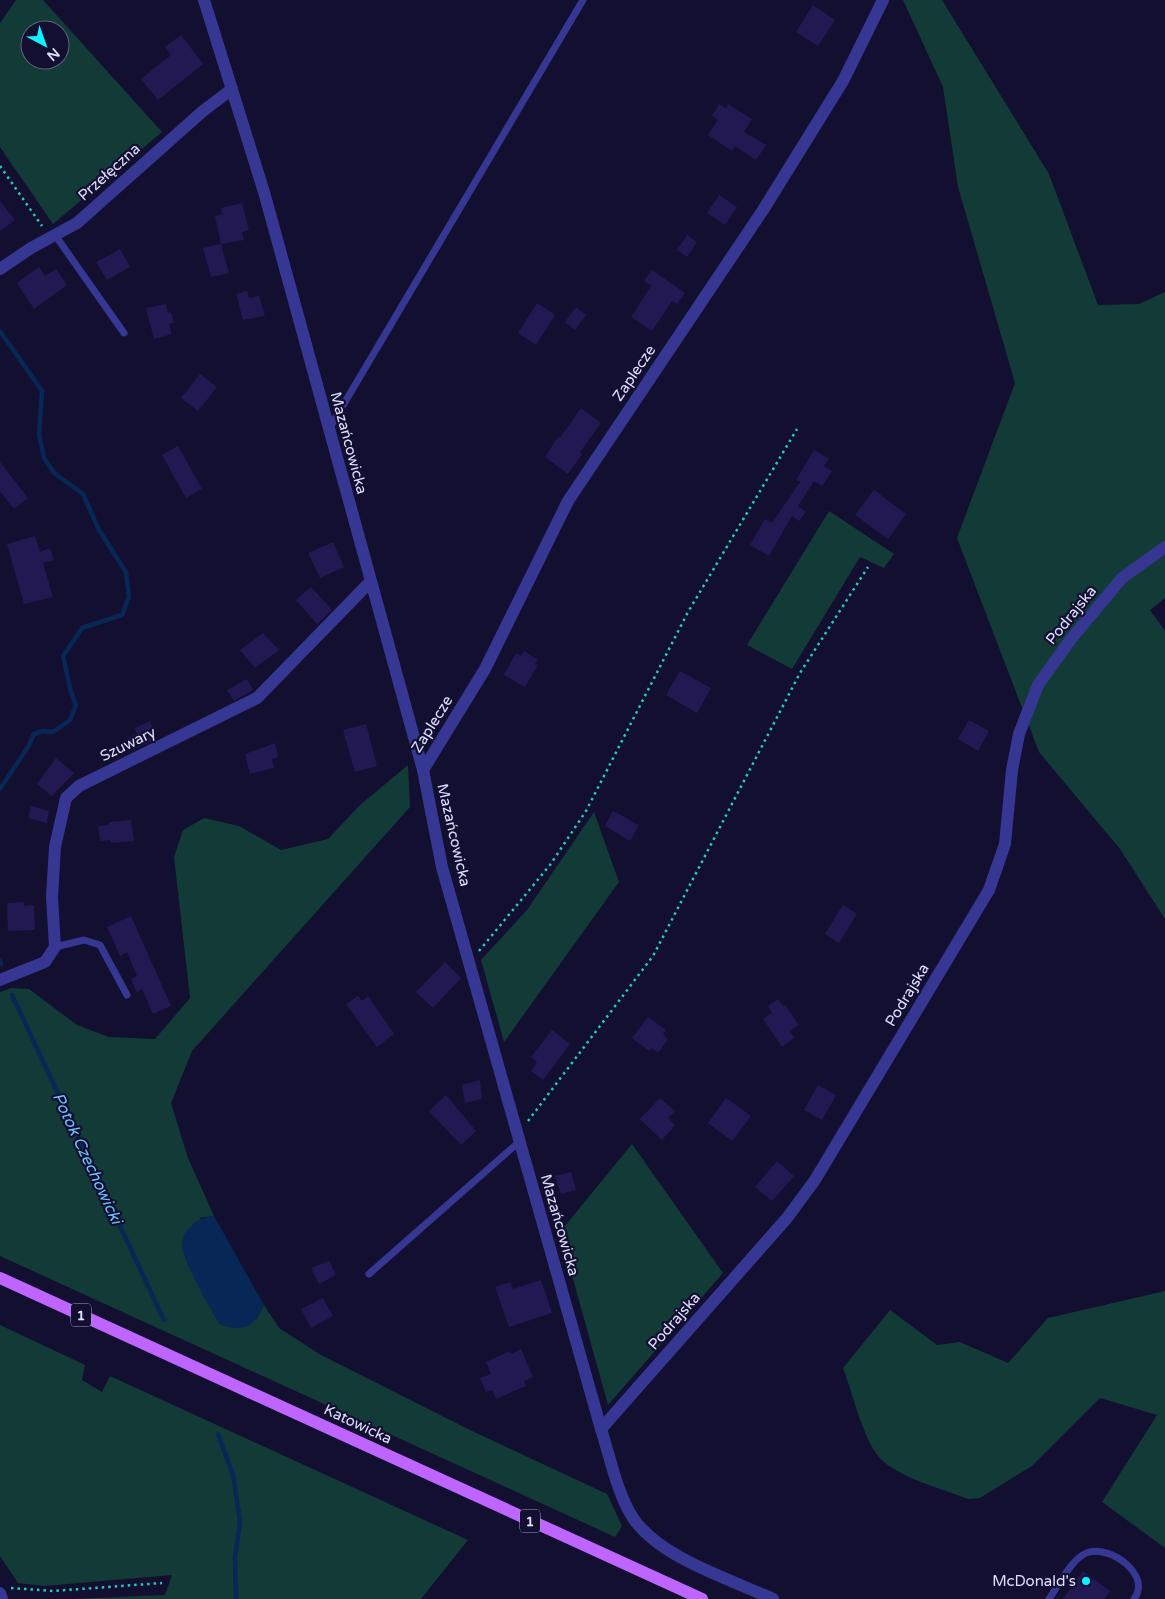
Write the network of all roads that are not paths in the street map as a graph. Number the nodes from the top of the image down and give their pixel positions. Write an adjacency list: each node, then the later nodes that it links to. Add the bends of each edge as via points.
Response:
1 (584, 0): 8 (lane)
2 (883, 0): 11 (street, Zaplecze, via 843,81 763,210 568,501 485,669)
3 (209, 3): 4 (street, Mazańcowicka)
4 (232, 89): 5 (street, Przełęczna, via 77,223); 8 (street, Mazańcowicka, via 264,192)
5 (53, 236): 6 (street, Przełęczna); 7 (lane)
6 (0, 269)
7 (124, 333)
8 (328, 429): 10 (street, Mazańcowicka)
9 (1165, 547): 18 (street, Podrajska, via 1122,578 1038,685 1019,734 1005,844 988,890 815,1180 787,1218)
10 (370, 582): 11 (street, Mazańcowicka); 12 (street, Szuwary, via 257,698 79,786 66,798 55,847 52,897)
11 (423, 770): 15 (street, Mazańcowicka, via 442,867)
12 (55, 947): 13 (street, via 45,962); 14 (lane, via 84,940 100,945)
13 (0, 980)
14 (126, 994)
15 (519, 1138): 16 (lane); 18 (street, Mazańcowicka)
16 (368, 1274)
17 (0, 1278): 21 (main road, Katowicka / 1)
18 (601, 1429): 22 (street, Mazańcowicka, via 624,1497 633,1517 647,1535 681,1558)
19 (4, 1590): 20 (street)
20 (2, 1599)
21 (702, 1599)
22 (773, 1599)
23 (1049, 1599): 24 (lane, via 1074,1563 1087,1552 1103,1551 1134,1571 1138,1594)
24 (1134, 1599)

